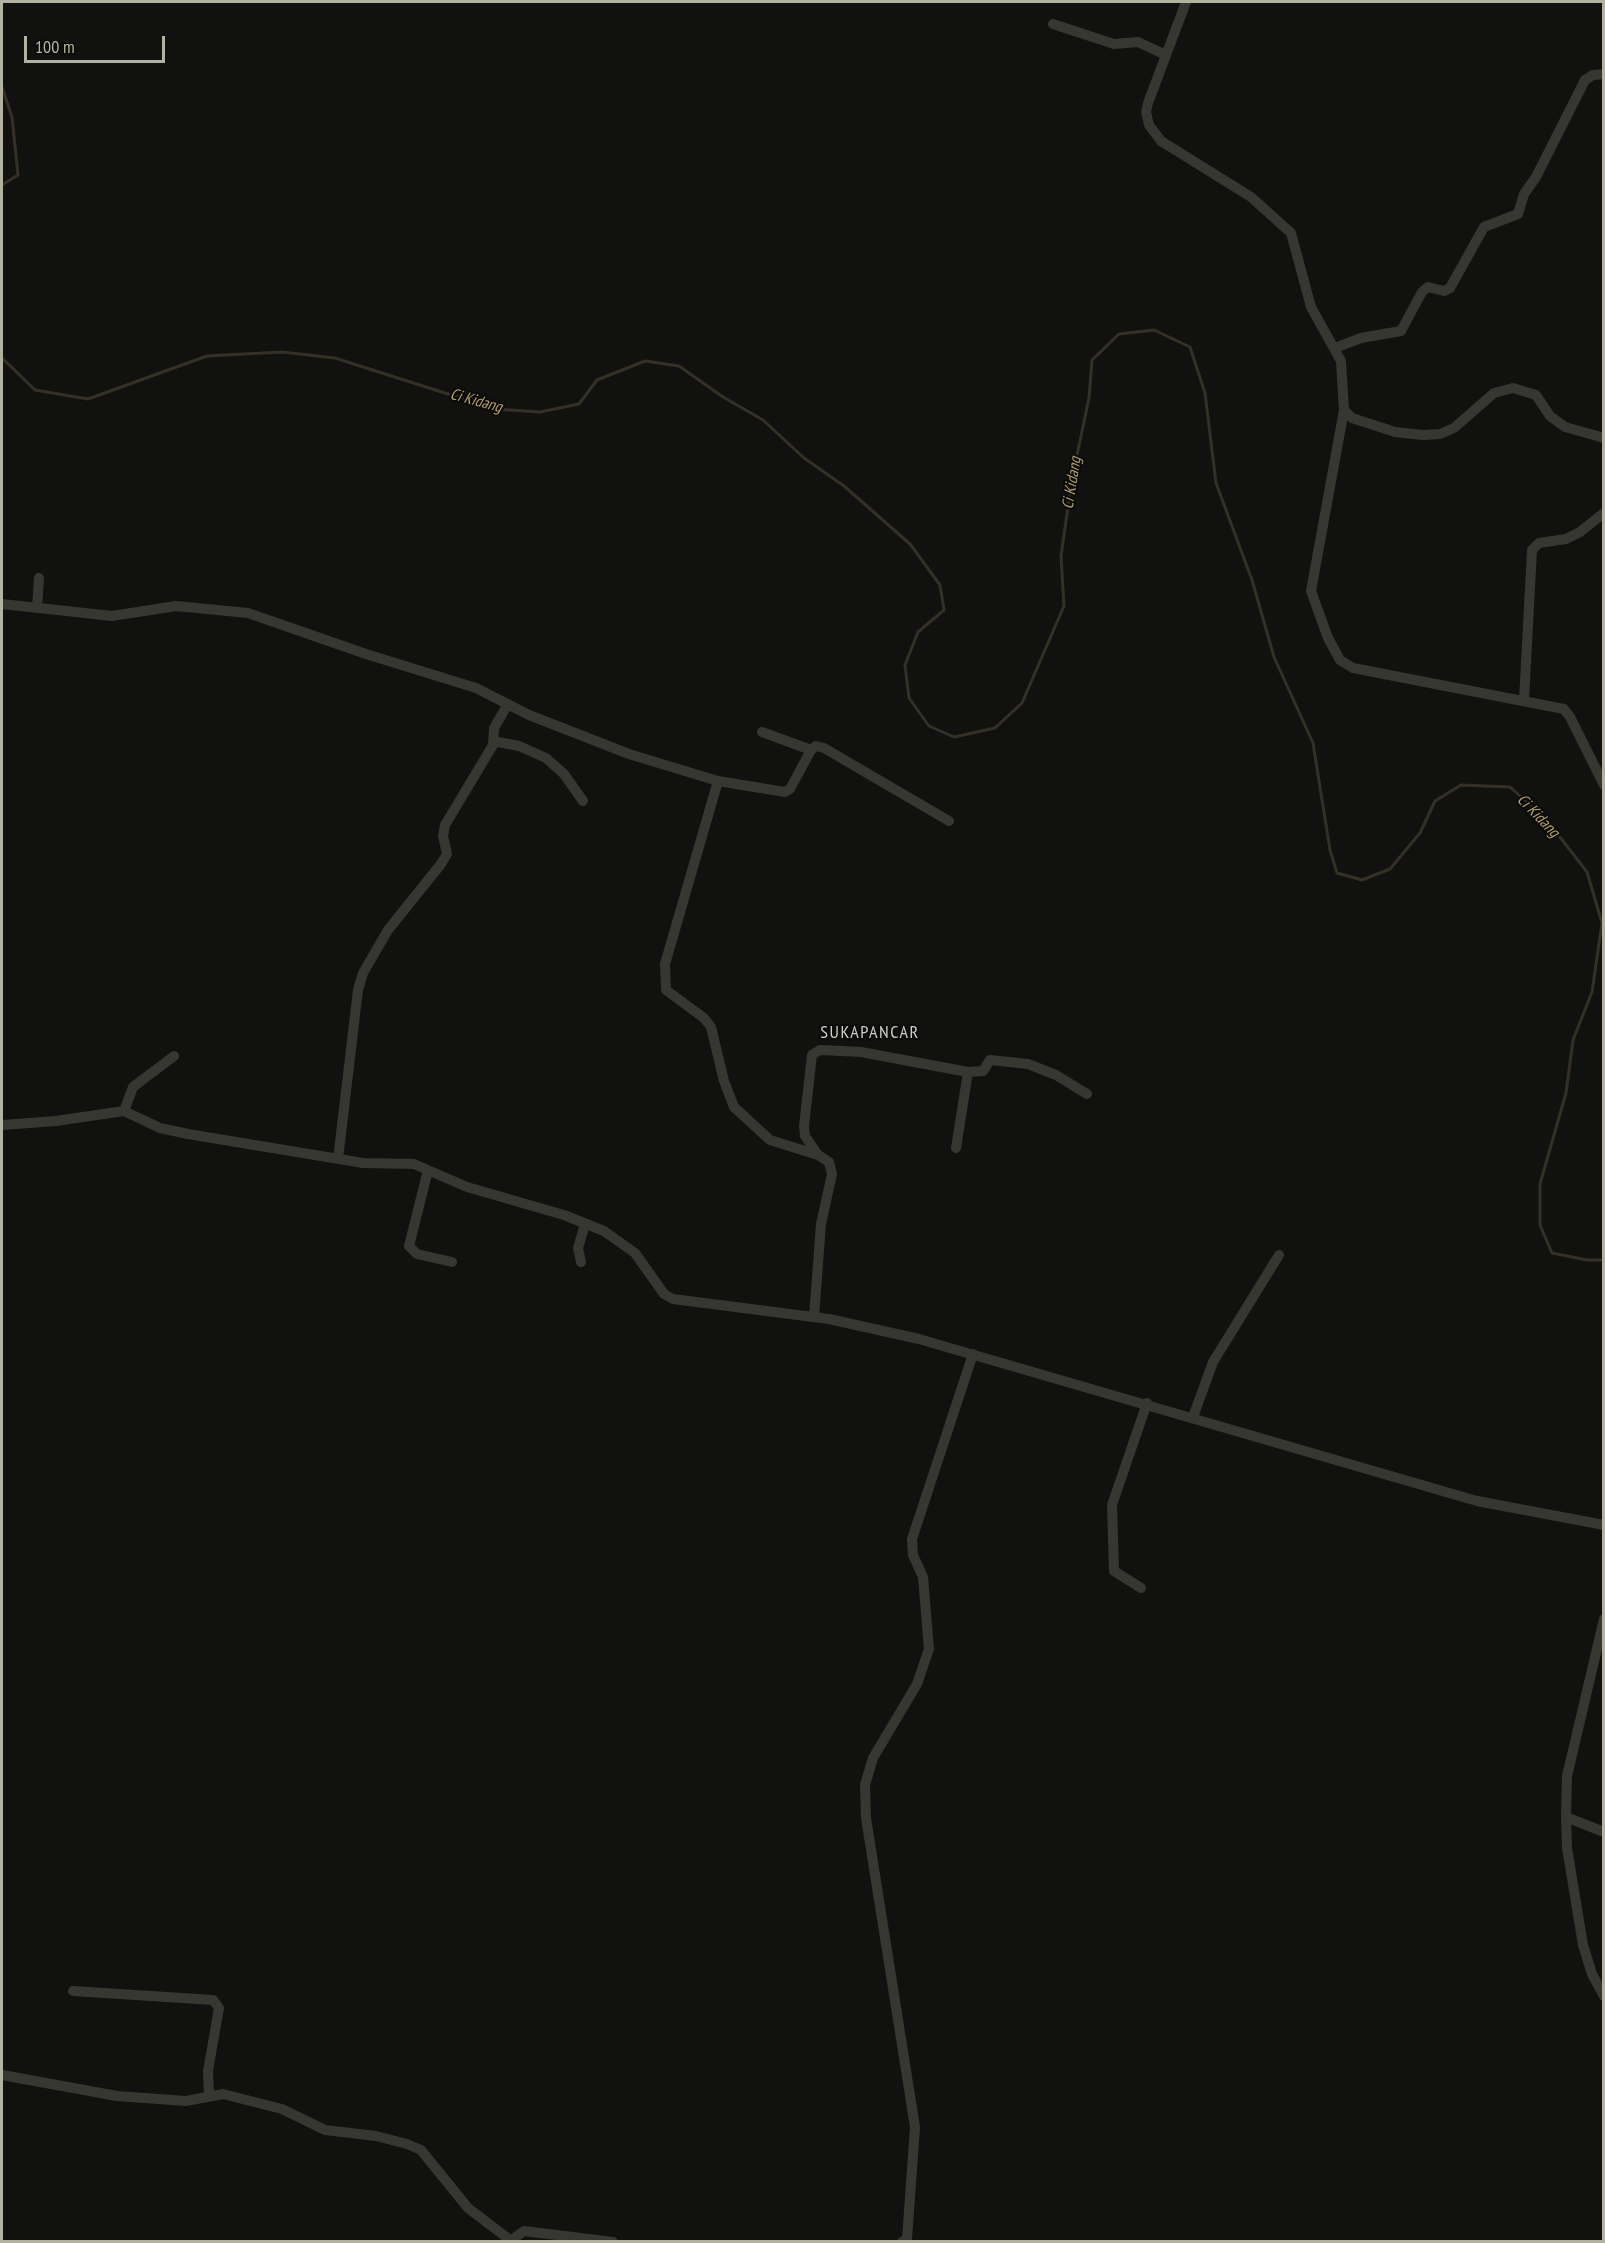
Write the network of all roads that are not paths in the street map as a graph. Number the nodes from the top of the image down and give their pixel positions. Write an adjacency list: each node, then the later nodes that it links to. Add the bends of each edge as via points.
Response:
1 (1186, 2): 3 (street)
2 (1053, 24): 3 (street, via 1114,44 1137,42)
3 (1166, 55): 5 (street, via 1148,103 1149,125 1161,141 1251,197 1291,233 1314,315)
4 (1604, 74): 5 (street, via 1585,80 1524,194 1518,214 1484,227 1450,288 1428,288 1422,292 1401,331 1361,338)
5 (1335, 348): 6 (street, via 1341,361)
6 (1344, 410): 7 (street, via 1358,422 1395,432 1440,434 1454,428 1494,393 1513,388 1536,395 1550,416 1565,427); 12 (street, via 1311,591 1340,660 1353,668)
7 (1604, 438)
8 (1604, 513): 12 (street, via 1580,532 1566,539 1539,543 1532,550)
9 (39, 578): 11 (street)
10 (2, 604): 11 (street)
11 (37, 608): 13 (street, via 112,616 176,606 248,613 476,688)
12 (1524, 700): 18 (street, via 1560,707 1568,713)
13 (508, 704): 15 (street, via 494,728); 17 (street, via 629,754)
14 (762, 732): 16 (street)
15 (493, 741): 19 (street, via 519,746 546,758 564,774); 28 (street, via 445,825 447,854 388,930 363,973)
16 (811, 750): 17 (street, via 785,792); 20 (street, via 816,746 831,752)
17 (718, 781): 27 (street, via 665,964 666,990 707,1022 735,1107 771,1140)
18 (1604, 785)
19 (583, 801)
20 (950, 821)
21 (174, 1056): 24 (street, via 133,1087)
22 (968, 1072): 23 (street, via 983,1071 990,1060 1028,1064); 26 (street); 27 (street, via 861,1052 816,1051 812,1055 804,1133)
23 (1087, 1094)
24 (124, 1111): 25 (street); 28 (street, via 165,1129)
25 (2, 1125)
26 (956, 1148)
27 (819, 1155): 34 (street, via 829,1162 832,1174 821,1224)
28 (338, 1159): 29 (street, via 414,1164)
29 (428, 1170): 30 (street, via 467,1187); 32 (street, via 409,1243 417,1254)
30 (585, 1224): 33 (street, via 578,1248); 34 (street, via 622,1241 644,1262 664,1294 673,1299)
31 (1280, 1255): 37 (street, via 1213,1362)
32 (452, 1262)
33 (581, 1262)
34 (814, 1317): 35 (street)
35 (973, 1354): 36 (street); 49 (street, via 912,1539 913,1555 923,1577 929,1649 917,1684 873,1758 865,1785 866,1818 915,2127)
36 (1148, 1403): 37 (street); 39 (street, via 1112,1505 1114,1570)
37 (1193, 1417): 38 (street, via 1477,1501)
38 (1604, 1525)
39 (1142, 1588)
40 (1604, 1619): 41 (street, via 1567,1776)
41 (1566, 1817): 42 (street); 44 (street, via 1584,1945 1592,1974)
42 (1604, 1832)
43 (74, 1991): 46 (street, via 213,2000 219,2008 208,2071)
44 (1604, 1996)
45 (2, 2075): 46 (street, via 117,2096 186,2101)
46 (209, 2094): 47 (street, via 282,2109 325,2130 376,2136 421,2150 468,2208)
47 (510, 2241): 48 (street, via 524,2231 540,2231)
48 (613, 2241)
49 (906, 2241)

